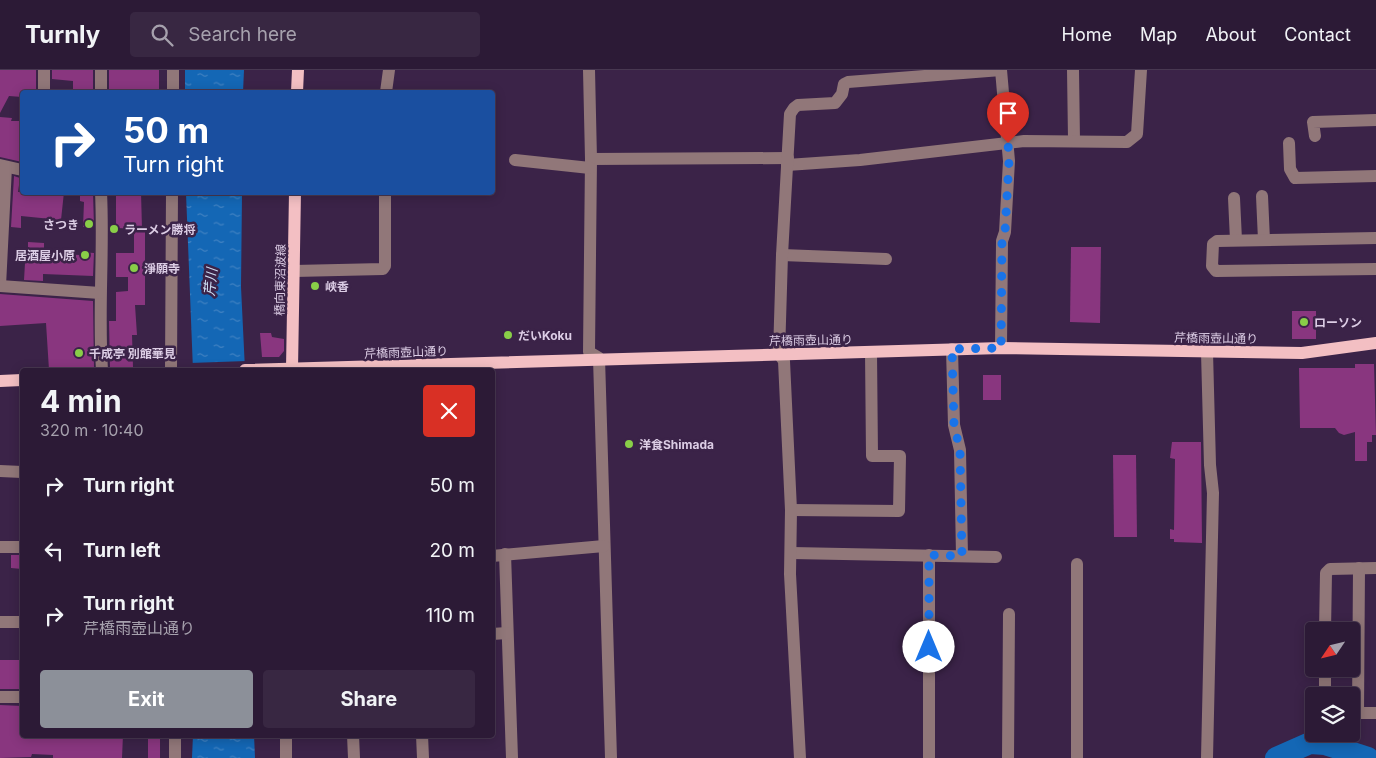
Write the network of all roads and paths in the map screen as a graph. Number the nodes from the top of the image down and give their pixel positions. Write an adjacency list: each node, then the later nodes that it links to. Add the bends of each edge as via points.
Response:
1 (44, 70): 11 (street)
2 (101, 70): 12 (street)
3 (173, 70): 13 (street)
4 (298, 70): 14 (main road)
5 (389, 70): 15 (street)
6 (589, 70): 23 (street)
7 (1002, 70): 10 (street); 19 (street)
8 (1073, 70): 18 (street)
9 (1141, 70): 18 (street, via 1137,134 1127,142)
10 (873, 75): 22 (street, via 844,84 835,103 794,108 790,114)
11 (44, 90)
12 (101, 90)
13 (173, 90)
14 (297, 90)
15 (386, 90)
16 (1376, 120): 17 (street, via 1313,122)
17 (1314, 136)
18 (1074, 140): 19 (street)
19 (1008, 143): 22 (street, via 860,160); 43 (street, via 1002,241)
20 (1289, 143): 26 (street, via 1290,169 1295,178)
21 (516, 160): 23 (street)
22 (787, 162): 23 (street); 36 (street)
23 (590, 164): 48 (street, via 589,352)
24 (3, 166): 25 (street); 40 (street)
25 (20, 170)
26 (1376, 176)
27 (101, 195): 41 (street)
28 (172, 195): 50 (street)
29 (295, 195): 39 (main road, 橋向東沼波線)
30 (385, 195): 39 (street, via 385,266 382,269)
31 (1262, 196): 35 (street)
32 (1234, 198): 34 (street)
33 (1376, 238): 35 (street)
34 (1236, 240): 35 (street); 38 (street, via 1217,240 1213,244 1212,266 1216,272)
35 (1264, 240)
36 (782, 255): 37 (street); 47 (street)
37 (886, 259)
38 (1376, 269)
39 (294, 271): 51 (main road, 橋向東沼波線)
40 (0, 286): 41 (street)
41 (100, 293): 49 (street)
42 (1376, 343): 46 (main road, 芹橋雨壺山通り, via 1302,353)
43 (1001, 348): 44 (main road, 芹橋雨壺山通り); 46 (main road, 芹橋雨壺山通り)
44 (952, 349): 45 (main road, 芹橋雨壺山通り); 64 (street, via 954,425 960,450)
45 (871, 352): 47 (main road, 芹橋雨壺山通り); 57 (street, via 872,456 900,456 899,511)
46 (1207, 352): 94 (street, via 1213,493)
47 (779, 354): 48 (main road, 芹橋雨壺山通り); 57 (street, via 784,361)
48 (599, 358): 52 (main road, 芹橋雨壺山通り); 58 (street)
49 (102, 368)
50 (171, 368)
51 (292, 368)
52 (368, 368)
53 (20, 380): 54 (main road)
54 (0, 381)
55 (0, 471): 56 (street)
56 (20, 472)
57 (791, 510): 61 (street)
58 (604, 546): 62 (street); 89 (street)
59 (0, 547): 60 (street)
60 (20, 547)
61 (792, 553): 63 (street); 90 (street, via 790,574)
62 (499, 555): 73 (street)
63 (929, 555): 64 (street); 91 (street)
64 (962, 556): 65 (street)
65 (996, 557)
66 (1077, 564): 93 (street)
67 (1359, 568): 68 (street); 72 (street, via 1330,569 1326,573); 75 (street)
68 (1376, 568)
69 (1010, 614): 92 (street)
70 (0, 622): 71 (street)
71 (20, 622)
72 (1326, 622)
73 (507, 633): 74 (street); 88 (street)
74 (495, 634)
75 (1356, 687)
76 (0, 697): 77 (street)
77 (20, 697)
78 (1360, 713): 79 (street)
79 (1376, 713)
80 (175, 738): 84 (street)
81 (286, 738): 85 (street)
82 (353, 738): 86 (street)
83 (422, 738): 87 (street)
84 (175, 758)
85 (286, 758)
86 (354, 758)
87 (423, 758)
88 (512, 758)
89 (611, 758)
90 (800, 758)
91 (929, 758)
92 (1008, 758)
93 (1077, 758)
94 (1207, 758)

